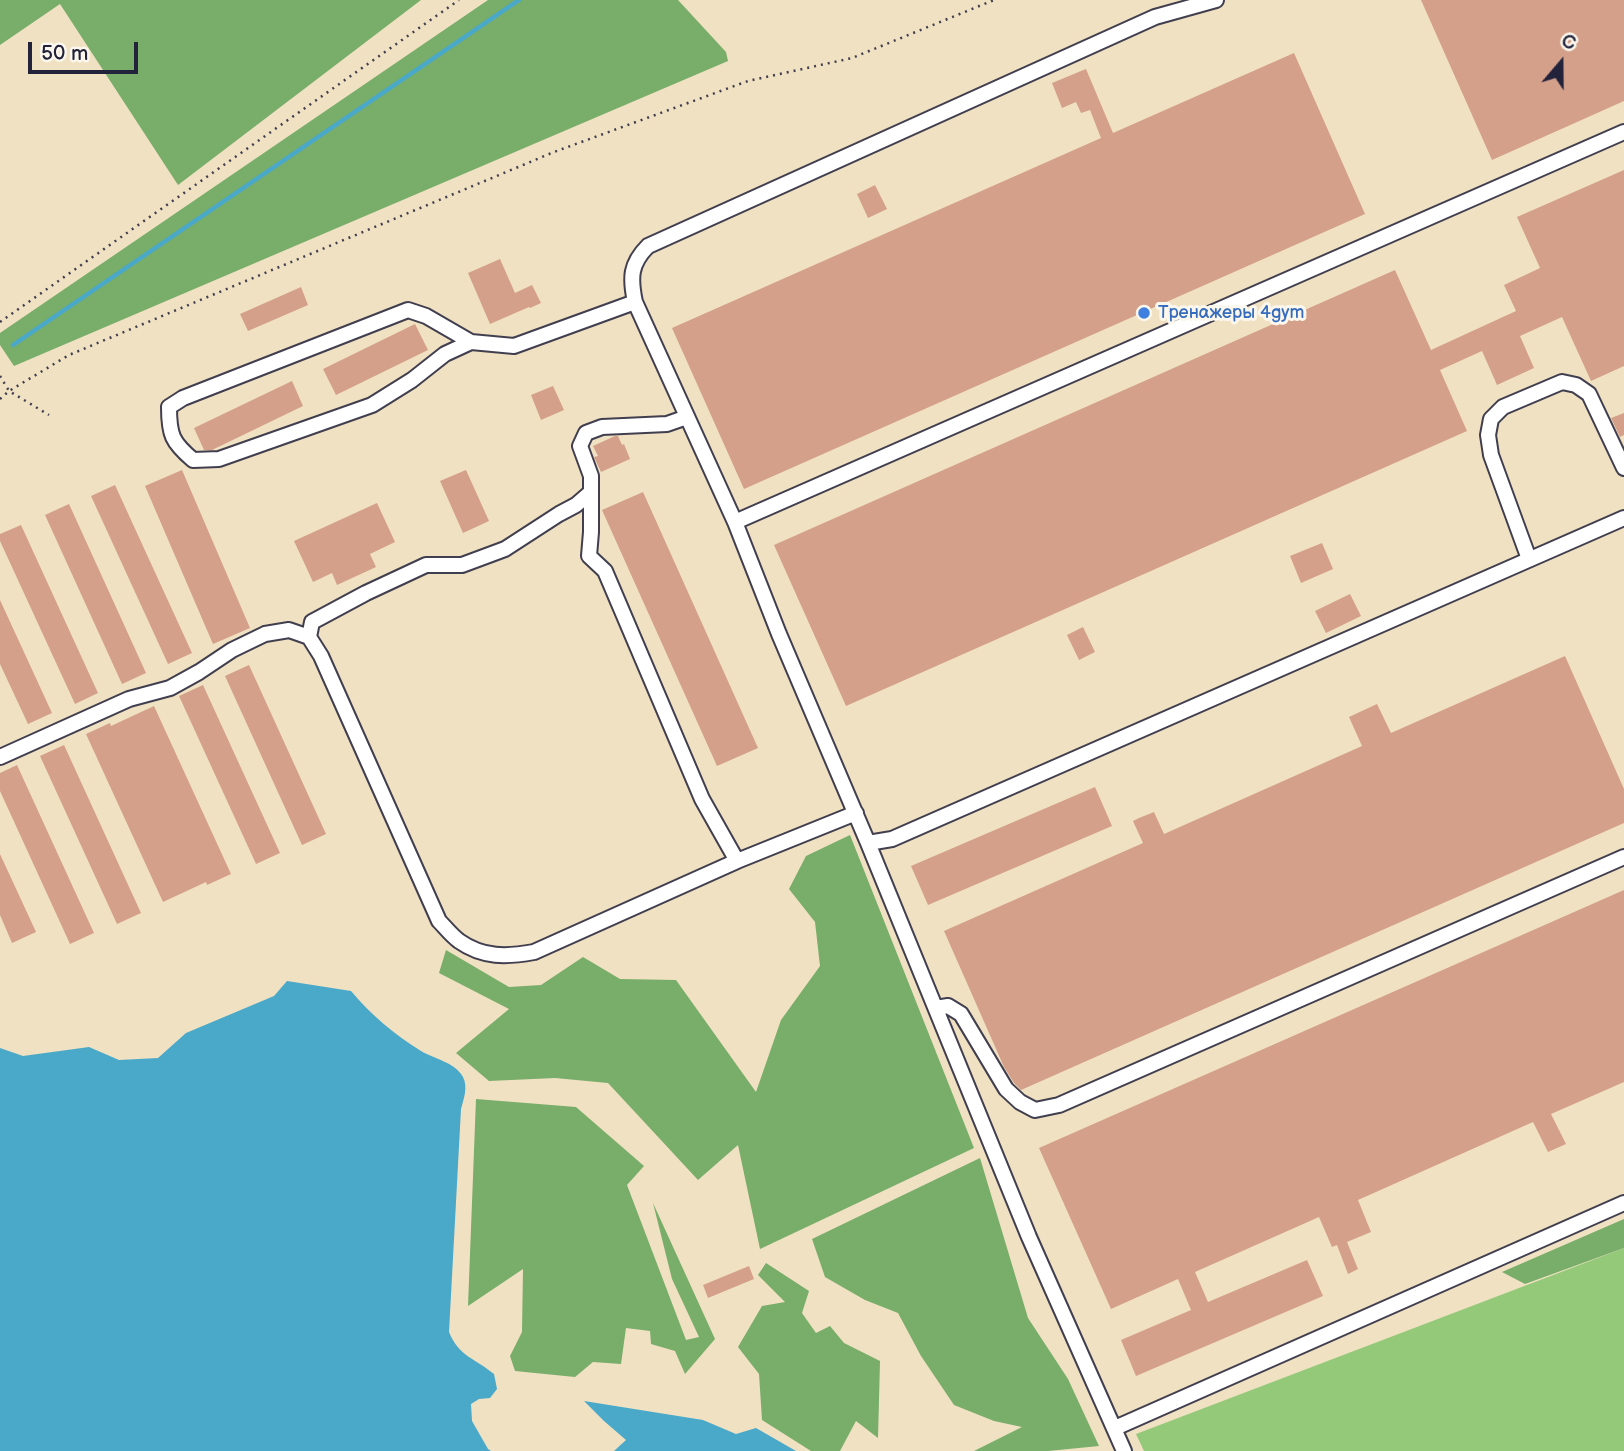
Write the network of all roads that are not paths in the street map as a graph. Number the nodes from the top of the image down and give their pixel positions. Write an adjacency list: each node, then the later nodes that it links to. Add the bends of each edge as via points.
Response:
1 (1216, 0): 3 (lane, via 1155,17 648,246 637,257 631,281)
2 (1624, 132): 9 (lane)
3 (635, 302): 4 (lane, via 514,346); 5 (lane)
4 (471, 342): 4 (lane, via 445,354 372,405 219,459 193,460 178,447 169,428 169,407 183,398 408,310)
5 (687, 417): 7 (lane, via 667,424 602,427 586,433 580,446 591,476); 9 (lane)
6 (1624, 468): 10 (lane, via 1589,394 1576,385 1562,382 1503,407 1491,419 1491,455)
7 (591, 492): 11 (lane, via 505,549 462,565 426,565 366,593 312,622); 16 (lane, via 589,556 605,571 702,799)
8 (1624, 518): 10 (lane)
9 (735, 522): 13 (lane)
10 (1530, 559): 14 (lane, via 892,839)
11 (309, 637): 12 (lane, via 289,630 265,634 170,688 129,699); 16 (lane, via 439,921 459,941 483,953 509,957 534,953)
12 (0, 757)
13 (856, 813): 14 (lane); 16 (lane)
14 (868, 842): 17 (lane)
15 (1624, 857): 17 (lane, via 1059,1105 1035,1110 1020,1102 1006,1089 961,1014 948,1006)
16 (737, 861)
17 (936, 1008): 19 (lane, via 1029,1237)
18 (1624, 1203): 19 (lane)
19 (1115, 1428): 20 (lane)
20 (1124, 1451)

